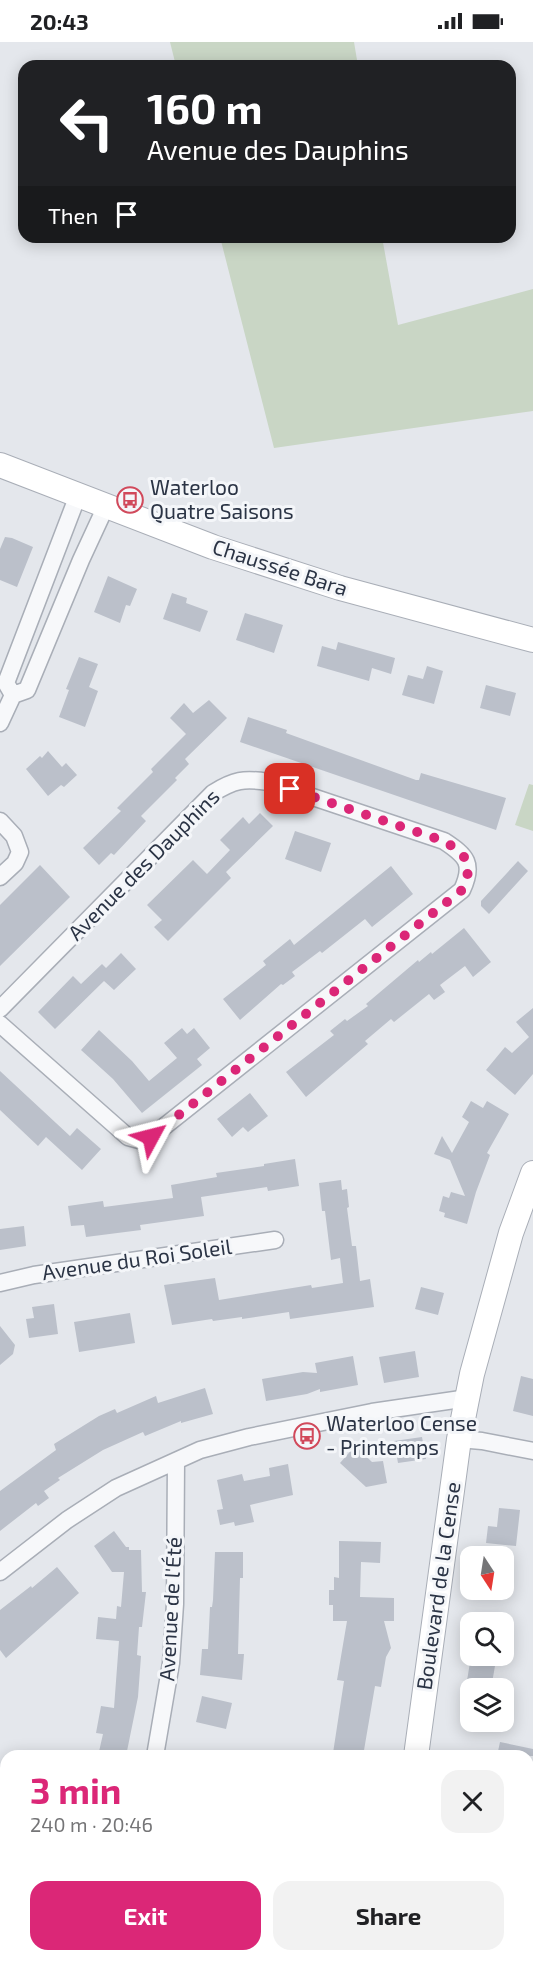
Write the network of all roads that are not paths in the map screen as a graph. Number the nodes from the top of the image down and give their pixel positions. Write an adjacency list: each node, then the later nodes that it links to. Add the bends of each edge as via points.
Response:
1 (0, 465): 2 (main road, Chaussée Bara)
2 (78, 495): 3 (main road, Chaussée Bara); 5 (street, via 6,683)
3 (106, 506): 4 (main road, Chaussée Bara, via 213,547 340,588); 5 (street, via 27,690)
4 (533, 640)
5 (6, 692): 6 (street)
6 (0, 723)
7 (0, 821): 8 (street, via 14,836 20,852)
8 (0, 878)
9 (0, 1009): 10 (street, Avenue des Dauphins, via 213,793 229,782 268,782 444,841 468,862 469,876 462,890 151,1137 128,1137)
10 (0, 1024)
11 (533, 1173): 14 (main road, Boulevard de la Cense, via 511,1233)
12 (275, 1240): 13 (street, Avenue du Roi Soleil)
13 (0, 1283)
14 (468, 1398): 15 (main road, Boulevard de la Cense); 17 (street, via 372,1412 249,1437)
15 (459, 1439): 16 (street); 20 (main road, Boulevard de la Cense)
16 (533, 1451)
17 (176, 1461): 18 (street, via 116,1488); 19 (street, Avenue de l'Été, via 171,1663)
18 (0, 1572)
19 (156, 1750)
20 (417, 1750)

